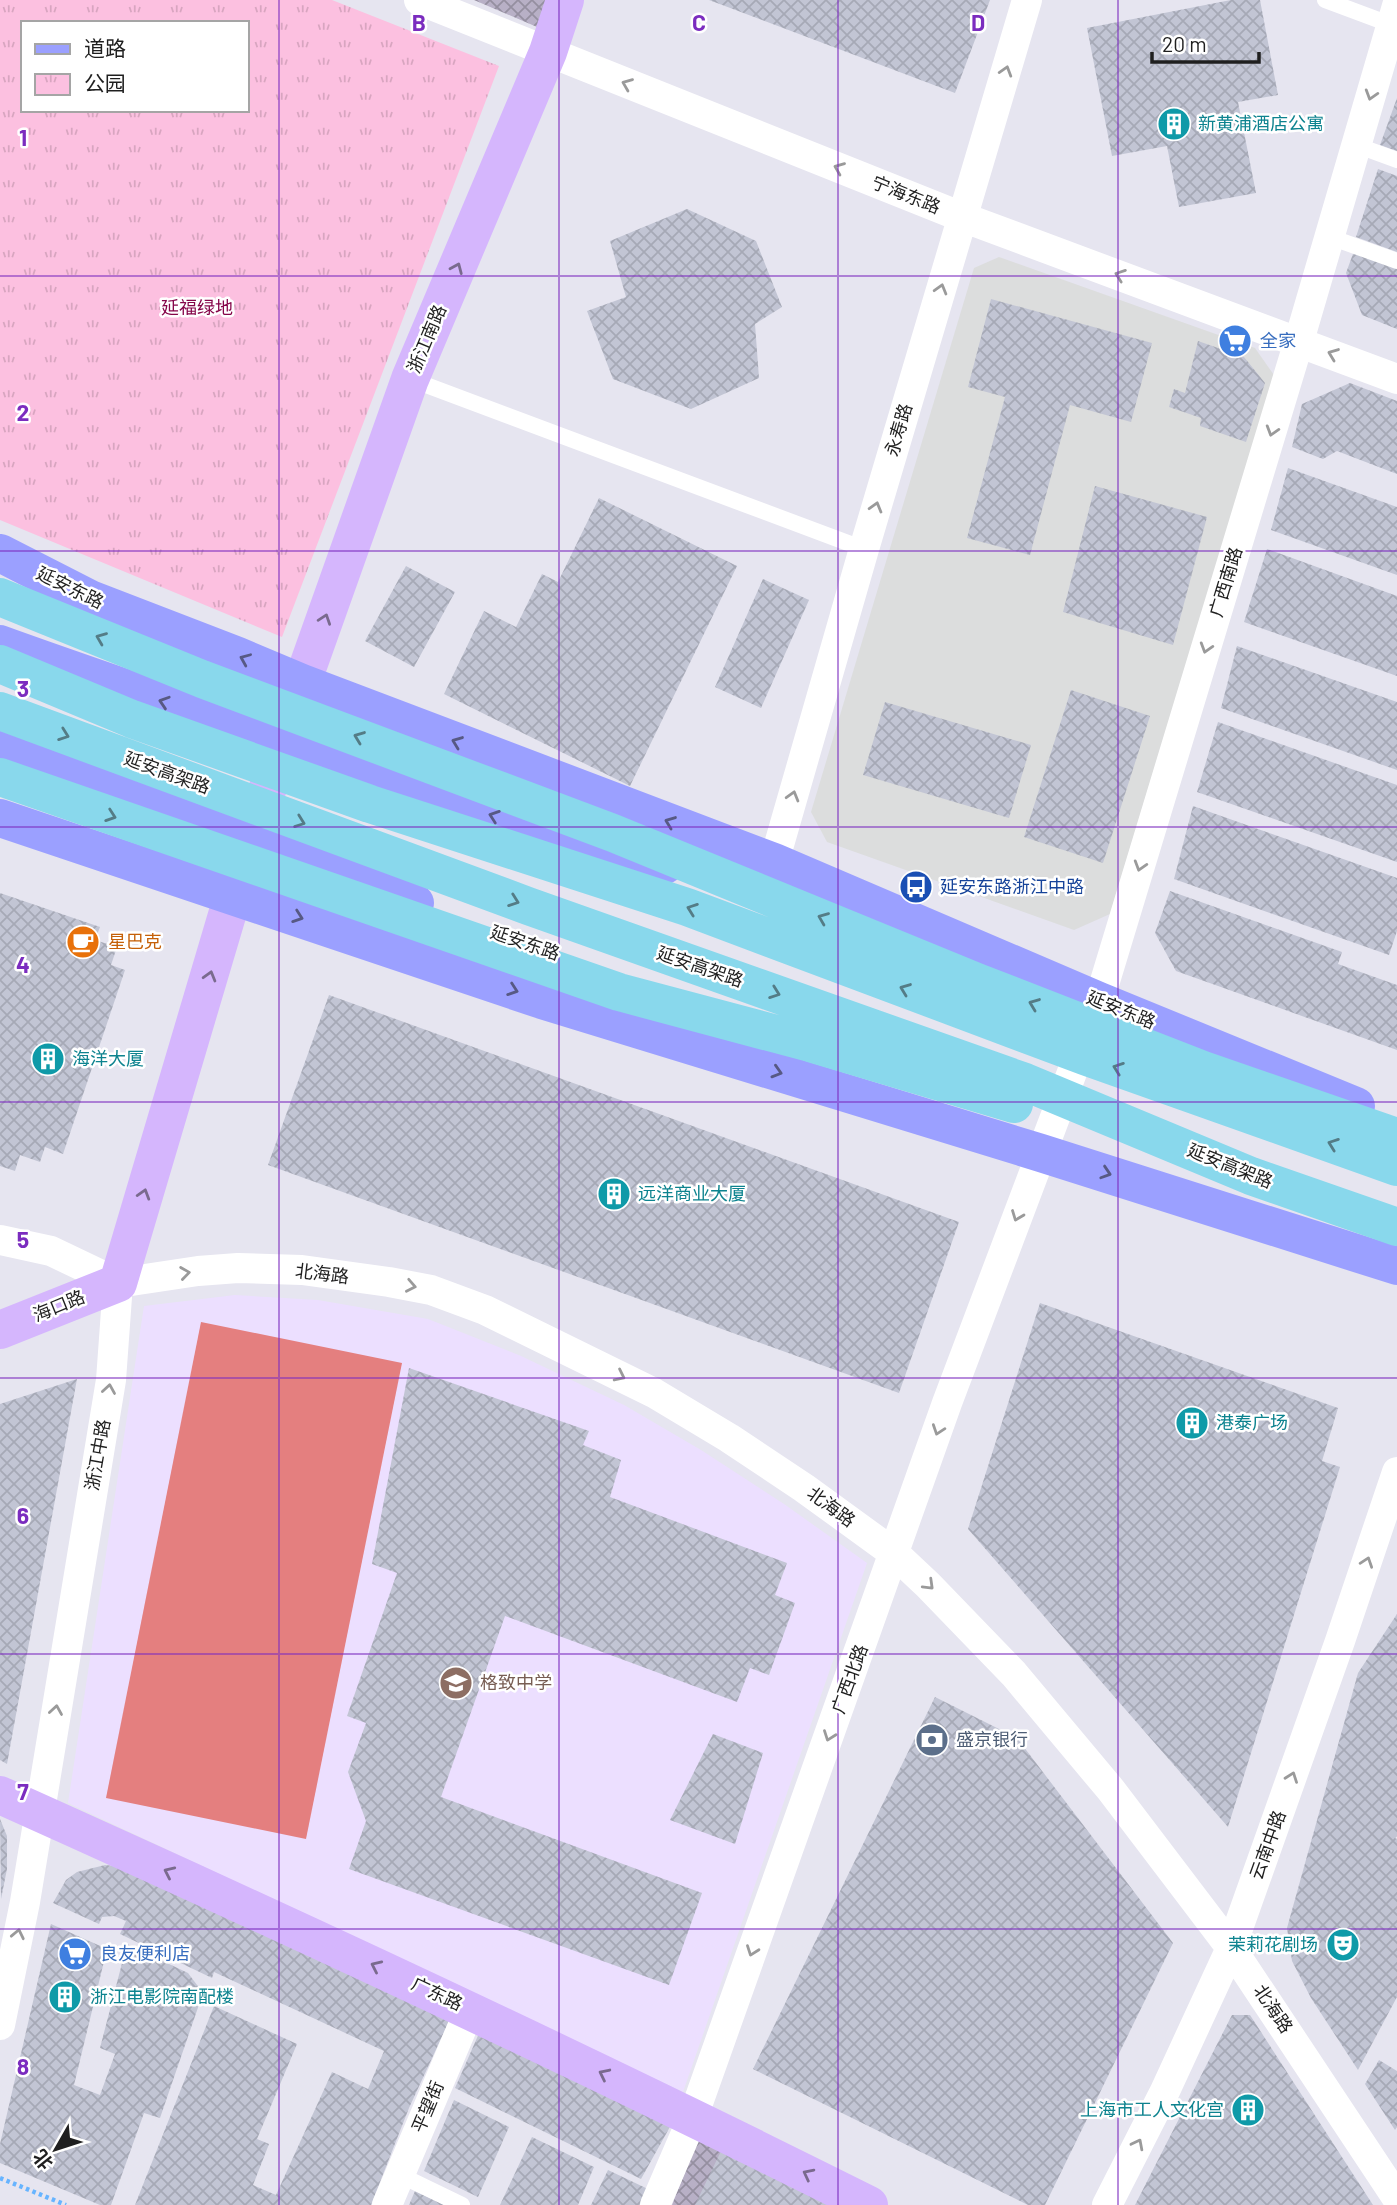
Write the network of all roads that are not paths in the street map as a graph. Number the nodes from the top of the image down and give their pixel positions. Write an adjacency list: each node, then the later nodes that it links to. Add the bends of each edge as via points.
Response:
1 (419, 0): 6 (street, 宁海东路)
2 (565, 0): 6 (street, 浙江南路)
3 (1027, 0): 9 (street, 永寿路, one-way to 3)
4 (1325, 0): 5 (lane)
5 (1392, 35): 7 (street, 广西南路, one-way to 7)
6 (548, 52): 9 (street, 宁海东路, one-way to 6); 13 (street, 浙江南路, one-way to 6)
7 (1356, 145): 8 (lane); 10 (street, 广西南路)
8 (1397, 160)
9 (962, 217): 12 (street, 宁海东路, one-way to 9); 15 (street, 永寿路, one-way to 9)
10 (1330, 237): 11 (lane); 12 (street, 广西南路)
11 (1397, 261)
12 (1300, 341): 14 (street, 宁海东路, one-way to 12); 30 (street, 广西南路, one-way to 30)
13 (410, 379): 15 (lane); 20 (street, 浙江南路, one-way to 13)
14 (1397, 379)
15 (864, 549): 27 (street, 永寿路, one-way to 15)
16 (0, 553): 20 (main road, 延安东路, one-way to 16, via 90,600)
17 (0, 597): 32 (highway, one-way to 17, via 1203,1070 613,833 202,679)
18 (0, 644): 22 (main road, 延安东路, one-way to 18)
19 (0, 664): 34 (highway, one-way to 19, via 687,907 370,804 144,724)
20 (302, 683): 22 (street, 浙江南路); 27 (main road, 延安东路, one-way to 20)
21 (0, 711): 35 (highway, 延安高架路, one-way to 35, via 528,906 1025,1082)
22 (284, 741): 26 (street, 浙江中路); 28 (main road, 延安东路, one-way to 22, via 635,860 551,836)
23 (0, 750): 26 (main road, 延安东路)
24 (0, 777): 35 (highway, one-way to 35, via 619,992 810,1042)
25 (0, 818): 29 (main road, 延安东路)
26 (252, 840): 29 (street, 浙江中路); 33 (main road, 延安东路, via 505,937 853,1049)
27 (774, 862): 28 (main road, 延安东路)
28 (847, 892): 30 (main road, 延安东路)
29 (233, 895): 33 (main road, 延安东路, one-way to 33, via 542,1000); 39 (street, 浙江中路, one-way to 29)
30 (1099, 1001): 31 (main road, 延安东路); 33 (street, 广西南路)
31 (1397, 1122)
32 (1397, 1137)
33 (1041, 1153): 38 (main road, 延安东路, one-way to 38); 42 (street, 广西北路, one-way to 42)
34 (1397, 1167)
35 (1251, 1176): 36 (highway, 延安高架路)
36 (1397, 1227)
37 (0, 1240): 39 (street, via 51,1251)
38 (1397, 1266)
39 (118, 1283): 40 (street, 海口路); 42 (street, 北海路, one-way to 42, via 238,1268 302,1270 431,1290 485,1310 654,1393 804,1488); 44 (street, 浙江中路, one-way to 39, via 111,1380)
40 (0, 1330)
41 (1397, 1472): 45 (street, 云南中路, one-way to 41)
42 (895, 1554): 45 (street, 北海路, one-way to 45, via 1014,1674 1111,1790); 48 (street, 广西北路, one-way to 48)
43 (0, 1795): 44 (street, 广东路)
44 (40, 1813): 46 (street, 广东路, one-way to 44); 47 (street, 浙江中路, one-way to 44)
45 (1231, 1948): 50 (street, 北海路); 55 (street, 云南中路, one-way to 45)
46 (470, 2009): 48 (street, 广东路, one-way to 46); 49 (street, 平望街)
47 (0, 2025)
48 (693, 2117): 53 (street, 广西北路); 54 (street, 广东路, one-way to 48)
49 (400, 2175): 51 (street, 平望街); 52 (lane)
50 (1397, 2199)
51 (387, 2205)
52 (462, 2205)
53 (655, 2205)
54 (869, 2205)
55 (1107, 2205)

